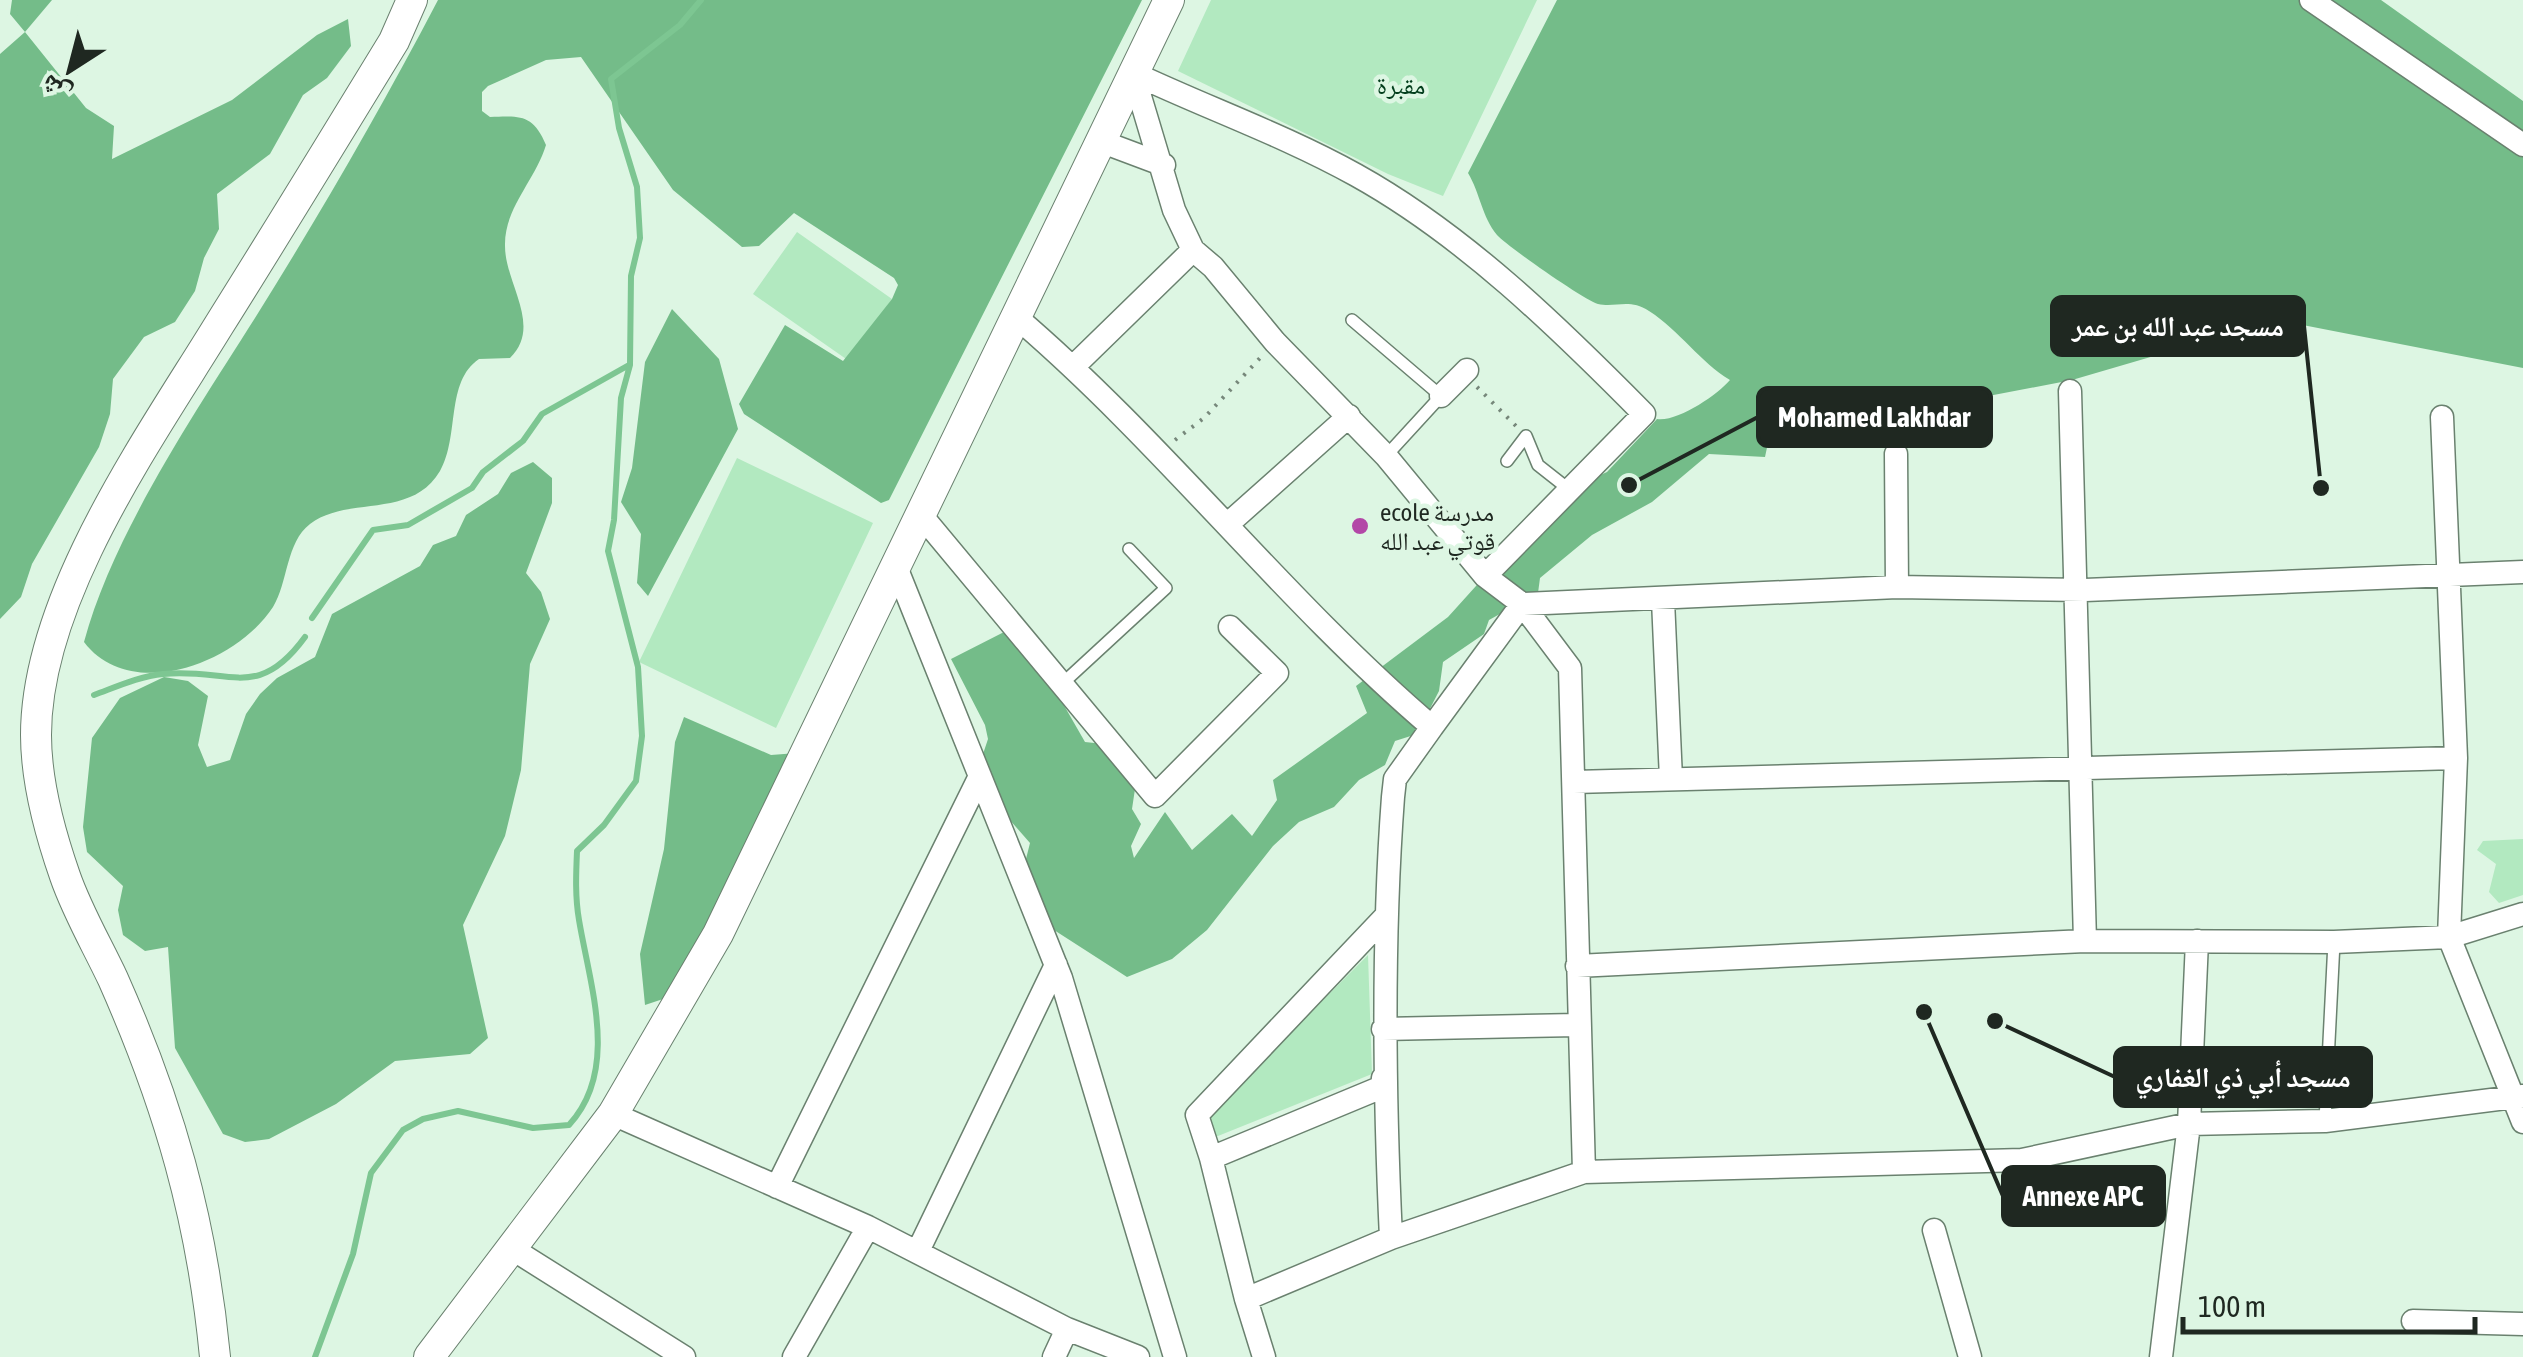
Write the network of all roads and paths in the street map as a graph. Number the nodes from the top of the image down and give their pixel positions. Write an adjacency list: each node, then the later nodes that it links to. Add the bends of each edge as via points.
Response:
1 (412, 0): 71 (main road, via 394,41 80,561 41,696 36,735 43,795 65,878 178,1148 193,1201)
2 (1169, 0): 4 (main road)
3 (2311, 0): 6 (street)
4 (1133, 72): 5 (main road); 7 (street); 23 (street, via 1272,130 1360,177 1502,280 1580,348 1644,414)
5 (1100, 141): 7 (street); 9 (main road)
6 (2523, 145)
7 (1164, 165): 8 (street, via 1174,210)
8 (1193, 250): 11 (street); 12 (street)
9 (1015, 316): 12 (street); 24 (main road)
10 (1352, 320): 15 (lane)
11 (1275, 342): 16 (street); 19 (path, via 1204,418)
12 (1074, 366): 19 (street)
13 (1465, 372): 15 (street); 18 (path)
14 (2070, 390): 32 (street)
15 (1442, 396): 21 (lane)
16 (1349, 416): 21 (street); 25 (street)
17 (2442, 416): 29 (street)
18 (1526, 436): 22 (lane); 23 (lane, via 1538,465)
19 (1159, 452): 25 (street)
20 (1896, 454): 31 (street)
21 (1386, 456): 30 (street)
22 (1507, 461)
23 (1571, 491): 30 (street)
24 (921, 515): 27 (main road); 36 (street)
25 (1229, 523): 37 (street, via 1376,679)
26 (1129, 549): 36 (lane, via 1166,588)
27 (896, 567): 40 (street); 55 (main road, via 718,934)
28 (2523, 572): 29 (street)
29 (2452, 575): 32 (street); 38 (street)
30 (1485, 576): 34 (street)
31 (1897, 588): 32 (street); 33 (street)
32 (2074, 590): 39 (street)
33 (1663, 600): 34 (street); 41 (street)
34 (1522, 604): 37 (street); 42 (street, via 1570,668)
35 (1230, 627): 36 (street, via 1277,672 1155,796)
36 (1063, 683)
37 (1432, 727): 44 (street, via 1395,779)
38 (2456, 758): 39 (street); 45 (street)
39 (2082, 765): 41 (street); 46 (street)
40 (980, 776): 49 (street); 61 (street)
41 (1671, 779): 42 (street)
42 (1574, 782): 50 (street)
43 (2523, 914): 45 (street)
44 (1384, 918): 52 (street); 59 (street, via 1197,1115)
45 (2448, 937): 48 (street); 54 (street)
46 (2085, 941): 47 (street); 50 (street)
47 (2196, 941): 48 (street); 58 (street)
48 (2334, 942): 56 (lane)
49 (1056, 965): 66 (street); 77 (street)
50 (1577, 966): 51 (street)
51 (1577, 1025): 52 (street); 60 (street)
52 (1383, 1029): 53 (street)
53 (1383, 1078): 59 (street, via 1382,1087); 64 (street)
54 (2519, 1097): 56 (street); 57 (street)
55 (612, 1114): 61 (street); 65 (main road)
56 (2325, 1121): 58 (street)
57 (2523, 1122)
58 (2188, 1124): 60 (street, via 2022,1160); 80 (street)
59 (1212, 1158): 67 (street)
60 (1584, 1172): 64 (street)
61 (777, 1187): 62 (street)
62 (868, 1227): 66 (street); 74 (street)
63 (1934, 1230): 79 (street)
64 (1391, 1238): 67 (street)
65 (511, 1248): 72 (main road); 73 (street)
66 (918, 1252): 70 (street)
67 (1246, 1299): 78 (street)
68 (2413, 1321): 69 (street)
69 (2523, 1324)
70 (1067, 1328): 75 (street); 76 (street)
71 (214, 1357)
72 (429, 1357)
73 (684, 1357)
74 (794, 1357)
75 (1054, 1357)
76 (1138, 1357)
77 (1175, 1357)
78 (1264, 1357)
79 (1970, 1357)
80 (2161, 1357)

